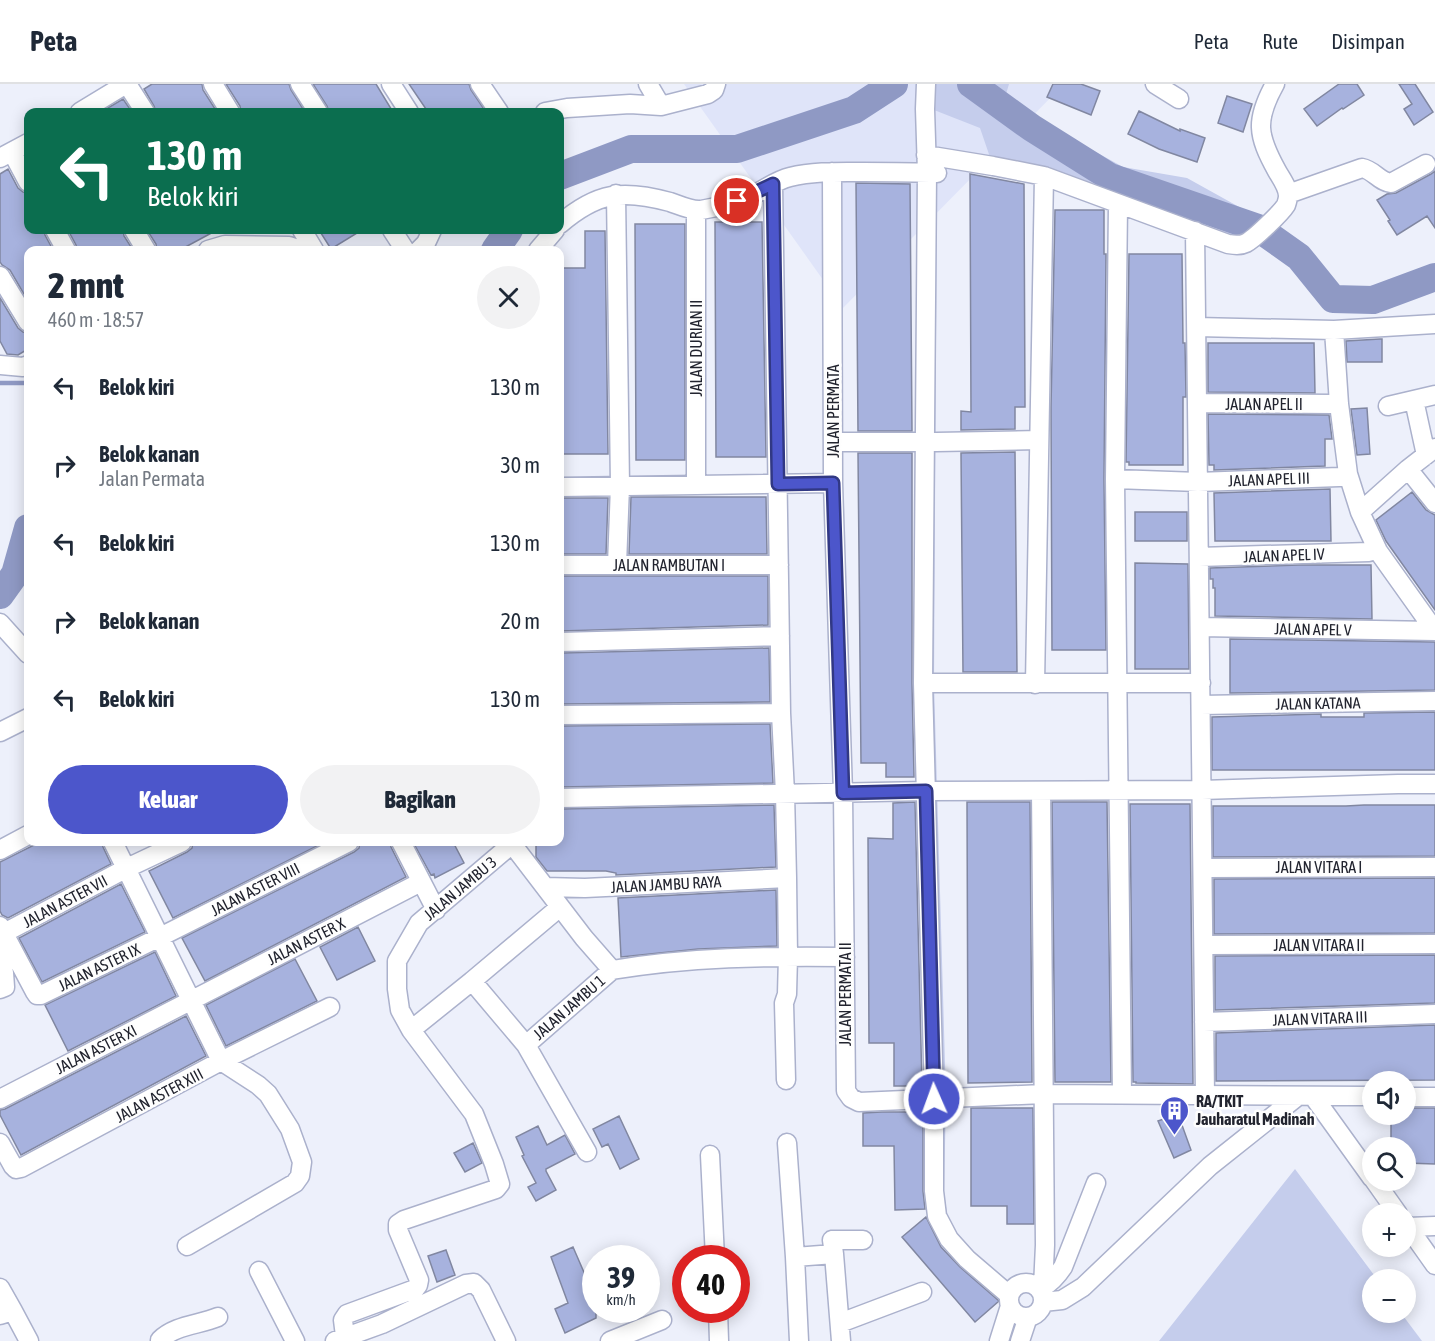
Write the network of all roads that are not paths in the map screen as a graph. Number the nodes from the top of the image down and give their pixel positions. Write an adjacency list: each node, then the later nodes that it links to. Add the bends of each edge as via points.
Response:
1 (127, 84): 14 (street); 15 (street)
2 (213, 84): 16 (street)
3 (300, 84): 17 (street)
4 (391, 84): 18 (street)
5 (648, 84): 13 (street)
6 (716, 84): 13 (street, via 708,94)
7 (926, 84): 21 (street)
8 (936, 84): 21 (street)
9 (1155, 84): 12 (street)
10 (1271, 85): 31 (street, via 1261,117 1261,137)
11 (488, 86): 19 (street)
12 (1179, 99)
13 (661, 106): 20 (street, via 621,104)
14 (87, 108)
15 (142, 108)
16 (228, 108)
17 (315, 108)
18 (406, 108)
19 (497, 108)
20 (564, 109)
21 (929, 110): 24 (street)
22 (24, 145): 23 (street)
23 (6, 155): 28 (street)
24 (932, 164): 26 (street); 27 (street); 54 (street)
25 (1426, 164): 31 (street, via 1391,183 1362,168)
26 (832, 172): 29 (street, via 800,175); 53 (street, JALAN PERMATA)
27 (1044, 176): 32 (street); 52 (street)
28 (24, 177)
29 (773, 184): 33 (street, via 725,206); 61 (street)
30 (616, 194): 33 (street, via 668,201); 34 (street, via 584,206); 63 (street)
31 (1288, 194): 35 (street, via 1279,214 1244,245)
32 (1118, 204): 35 (street); 58 (street)
33 (696, 210): 62 (street, JALAN DURIAN II)
34 (564, 221)
35 (1196, 231): 43 (street)
36 (552, 234): 39 (street)
37 (216, 242): 38 (street)
38 (289, 246)
39 (541, 246)
40 (0, 276): 41 (street)
41 (24, 315)
42 (1435, 324): 44 (street)
43 (1197, 327): 44 (street); 49 (street)
44 (1334, 330): 66 (street, via 1347,474)
45 (0, 365): 46 (street)
46 (24, 367)
47 (1435, 395): 48 (street)
48 (1414, 400): 51 (street); 55 (street)
49 (1197, 404): 50 (street, JALAN APEL II); 59 (street)
50 (1332, 404)
51 (1389, 406)
52 (1039, 440): 54 (street); 81 (street)
53 (833, 442): 54 (street); 60 (street, JALAN PERMATA)
54 (930, 442): 78 (street)
55 (1430, 452): 56 (street)
56 (1408, 469): 65 (street); 66 (street)
57 (1340, 477): 59 (street, JALAN APEL III)
58 (1115, 479): 59 (street, JALAN APEL III); 79 (street)
59 (1198, 482): 68 (street)
60 (833, 483): 61 (street); 93 (street, JALAN PERMATA)
61 (778, 484): 62 (street); 71 (street)
62 (696, 485): 63 (street)
63 (620, 486): 64 (street); 70 (street)
64 (564, 487)
65 (1435, 502)
66 (1360, 512): 74 (street, via 1378,551)
67 (1369, 552): 68 (street, JALAN APEL IV)
68 (1199, 557): 73 (street)
69 (564, 565): 70 (street, JALAN RAMBUTAN I)
70 (617, 565): 71 (street, JALAN RAMBUTAN I)
71 (779, 565): 75 (street)
72 (2, 625): 77 (street)
73 (1200, 627): 74 (street, JALAN APEL V); 80 (street)
74 (1433, 631)
75 (780, 636): 76 (street); 84 (street)
76 (564, 642)
77 (24, 650)
78 (929, 683): 81 (street); 91 (street)
79 (1117, 683): 80 (street); 81 (street); 89 (street)
80 (1201, 683): 83 (street)
81 (1035, 684)
82 (1435, 701): 83 (street, JALAN KATANA)
83 (1201, 705): 90 (street)
84 (781, 713): 85 (street); 94 (street)
85 (564, 715)
86 (24, 720): 87 (street)
87 (0, 732)
88 (1435, 784): 90 (street)
89 (1118, 790): 90 (street); 92 (street); 130 (street)
90 (1202, 790): 106 (street)
91 (931, 791): 92 (street); 93 (street); 137 (street)
92 (1041, 791): 129 (street)
93 (843, 793): 94 (street); 117 (street, JALAN PERMATA II)
94 (785, 794): 95 (street); 107 (street)
95 (564, 798)
96 (24, 837): 103 (street)
97 (115, 846): 105 (street)
98 (174, 846): 105 (street, JALAN ASTER VII)
99 (342, 846): 113 (street, JALAN ASTER VIII)
100 (403, 846): 108 (street)
101 (510, 846): 111 (street, JALAN JAMBU 3)
102 (515, 846): 109 (street)
103 (0, 850)
104 (1435, 867): 106 (street, JALAN VITARA I)
105 (127, 868): 112 (street, JALAN ASTER VII); 113 (street)
106 (1203, 868): 115 (street)
107 (787, 878): 109 (street, JALAN JAMBU RAYA); 116 (street)
108 (421, 882): 111 (street); 121 (street, JALAN ASTER X)
109 (545, 887): 110 (street)
110 (560, 907): 118 (street); 119 (street)
111 (436, 910): 125 (street, JALAN JAMBU 3, via 419,923 398,961 400,1010)
112 (2, 930): 113 (street, JALAN ASTER IX, via 37,995); 120 (street, via 0,950 5,987)
113 (160, 937): 121 (street)
114 (1435, 944): 115 (street, JALAN VITARA II)
115 (1203, 945): 124 (street)
116 (788, 956): 117 (street); 118 (street, via 647,964); 128 (street, via 784,1003)
117 (845, 957): 137 (street, JALAN PERMATA II, via 846,1091 859,1101)
118 (612, 970): 126 (street, JALAN JAMBU 1)
119 (472, 981): 125 (street); 126 (street)
120 (0, 989)
121 (191, 1000): 127 (street); 136 (street, JALAN ASTER XI)
122 (330, 1007): 127 (street, JALAN ASTER XIII)
123 (1435, 1014): 124 (street, JALAN VITARA III)
124 (1204, 1022): 131 (street)
125 (411, 1029): 164 (street, JALAN JAMBU 3, via 474,1114 500,1184 496,1189 398,1224 418,1286 347,1314)
126 (526, 1045): 140 (street)
127 (221, 1061): 138 (street, JALAN ASTER XIII, via 21,1168 13,1166); 149 (street, via 268,1094 290,1129 302,1170 295,1183)
128 (786, 1080)
129 (1043, 1094): 130 (street); 137 (street); 156 (street)
130 (1122, 1094): 131 (street)
131 (1205, 1096): 132 (street)
132 (1305, 1096): 133 (street); 142 (street); 156 (street, via 1210,1166 1083,1287 1062,1300)
133 (1362, 1096)
134 (1416, 1096): 135 (street)
135 (1435, 1097)
136 (0, 1099)
137 (940, 1099): 157 (street, via 947,1214 958,1234)
138 (0, 1143)
139 (787, 1143): 151 (street)
140 (587, 1152)
141 (710, 1155): 148 (street)
142 (1362, 1166)
143 (1096, 1183): 156 (street, via 1063,1267)
144 (1416, 1224): 145 (street)
145 (1435, 1226)
146 (863, 1239): 150 (street, via 832,1240)
147 (1416, 1239): 152 (street)
148 (714, 1245)
149 (188, 1246)
150 (834, 1254): 151 (street); 163 (street)
151 (795, 1257): 171 (street)
152 (1435, 1265)
153 (259, 1271): 167 (street)
154 (0, 1288): 158 (street)
155 (922, 1292): 163 (street)
156 (1042, 1294): 157 (street, via 1032,1283 1025,1282); 160 (street, via 1038,1312)
157 (1011, 1296): 160 (street, via 1017,1314); 172 (street)
158 (6, 1313): 165 (street)
159 (218, 1317): 166 (street, via 166,1333)
160 (1028, 1317): 173 (street)
161 (662, 1320): 169 (street)
162 (718, 1323): 170 (street)
163 (841, 1332)
164 (340, 1339): 168 (street, via 382,1324 466,1284 474,1284 481,1290)
165 (29, 1341)
166 (160, 1341)
167 (296, 1341)
168 (506, 1341)
169 (610, 1341)
170 (719, 1341)
171 (799, 1341)
172 (999, 1341)
173 (1020, 1341)

